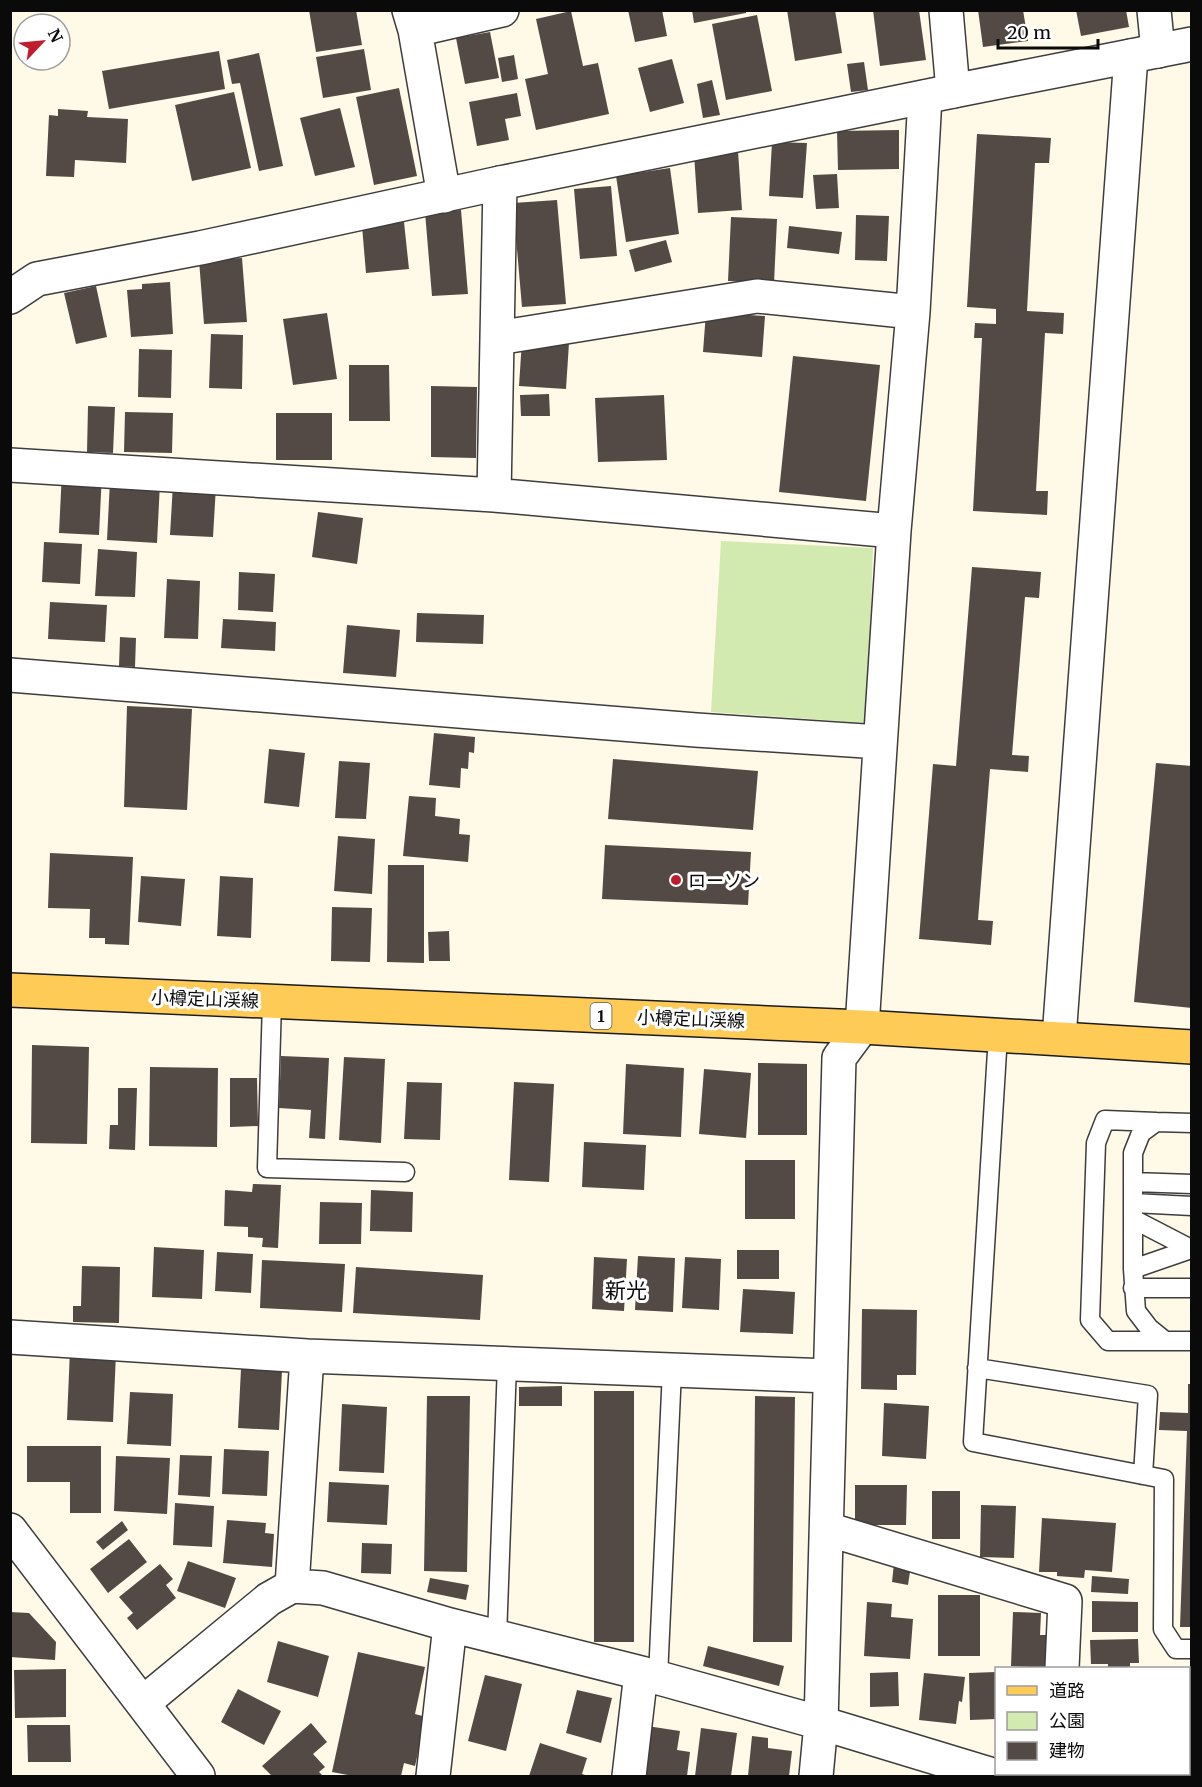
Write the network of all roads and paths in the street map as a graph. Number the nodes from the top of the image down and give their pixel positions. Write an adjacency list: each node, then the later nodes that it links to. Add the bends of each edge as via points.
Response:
1 (502, 10): 4 (street)
2 (946, 10): 7 (street)
3 (1154, 10): 6 (street)
4 (412, 20): 9 (street)
5 (1191, 44): 6 (street)
6 (1144, 54): 7 (street); 22 (street)
7 (939, 94): 8 (street); 11 (street)
8 (500, 183): 9 (street); 12 (street)
9 (444, 196): 10 (street, via 37,279)
10 (10, 297)
11 (913, 312): 12 (street, via 757,296); 15 (street)
12 (497, 338): 14 (street)
13 (10, 465): 14 (street)
14 (494, 495): 15 (street)
15 (894, 531): 17 (street)
16 (10, 675): 17 (street)
17 (880, 742): 20 (street)
18 (10, 990): 19 (main road, 小樽定山渓線 / 1)
19 (272, 1002): 20 (main road, 小樽定山渓線 / 1); 26 (lane, via 267,1168)
20 (862, 1027): 21 (main road, 小樽定山渓線 / 1); 41 (street, via 839,1058)
21 (998, 1035): 22 (main road, 小樽定山渓線 / 1); 39 (lane)
22 (1059, 1038): 23 (main road, 小樽定山渓線 / 1)
23 (1191, 1047)
24 (1156, 1122): 25 (lane); 27 (lane, via 1141,1133 1133,1153); 35 (lane, via 1105,1120 1096,1143 1090,1320 1108,1341)
25 (1191, 1122)
26 (405, 1172)
27 (1132, 1182): 28 (lane); 30 (lane)
28 (1191, 1184)
29 (1191, 1206): 30 (lane)
30 (1133, 1211): 31 (lane); 31 (lane, via 1191,1249)
31 (1133, 1269): 32 (lane)
32 (1133, 1288): 33 (lane); 35 (lane, via 1136,1311)
33 (1191, 1288)
34 (10, 1337): 37 (street)
35 (1165, 1341): 36 (lane)
36 (1191, 1341)
37 (308, 1356): 38 (street); 45 (street)
38 (507, 1364): 40 (street); 47 (lane)
39 (977, 1368): 42 (lane, via 973,1442); 42 (lane, via 1148,1395)
40 (672, 1370): 41 (street); 50 (lane)
41 (830, 1376): 43 (street)
42 (1143, 1475): 48 (lane, via 1164,1479 1163,1629 1176,1649)
43 (826, 1529): 49 (street, via 1065,1601); 52 (street)
44 (14, 1543): 51 (street)
45 (292, 1586): 46 (street, via 323,1588); 51 (street, via 270,1599)
46 (450, 1625): 47 (street); 54 (street)
47 (497, 1637): 50 (street)
48 (1191, 1649)
49 (1062, 1667)
50 (650, 1675): 52 (street); 55 (street)
51 (143, 1703): 53 (street)
52 (821, 1723): 56 (street); 57 (street)
53 (198, 1776)
54 (433, 1776)
55 (629, 1776)
56 (816, 1776)
57 (996, 1776)

